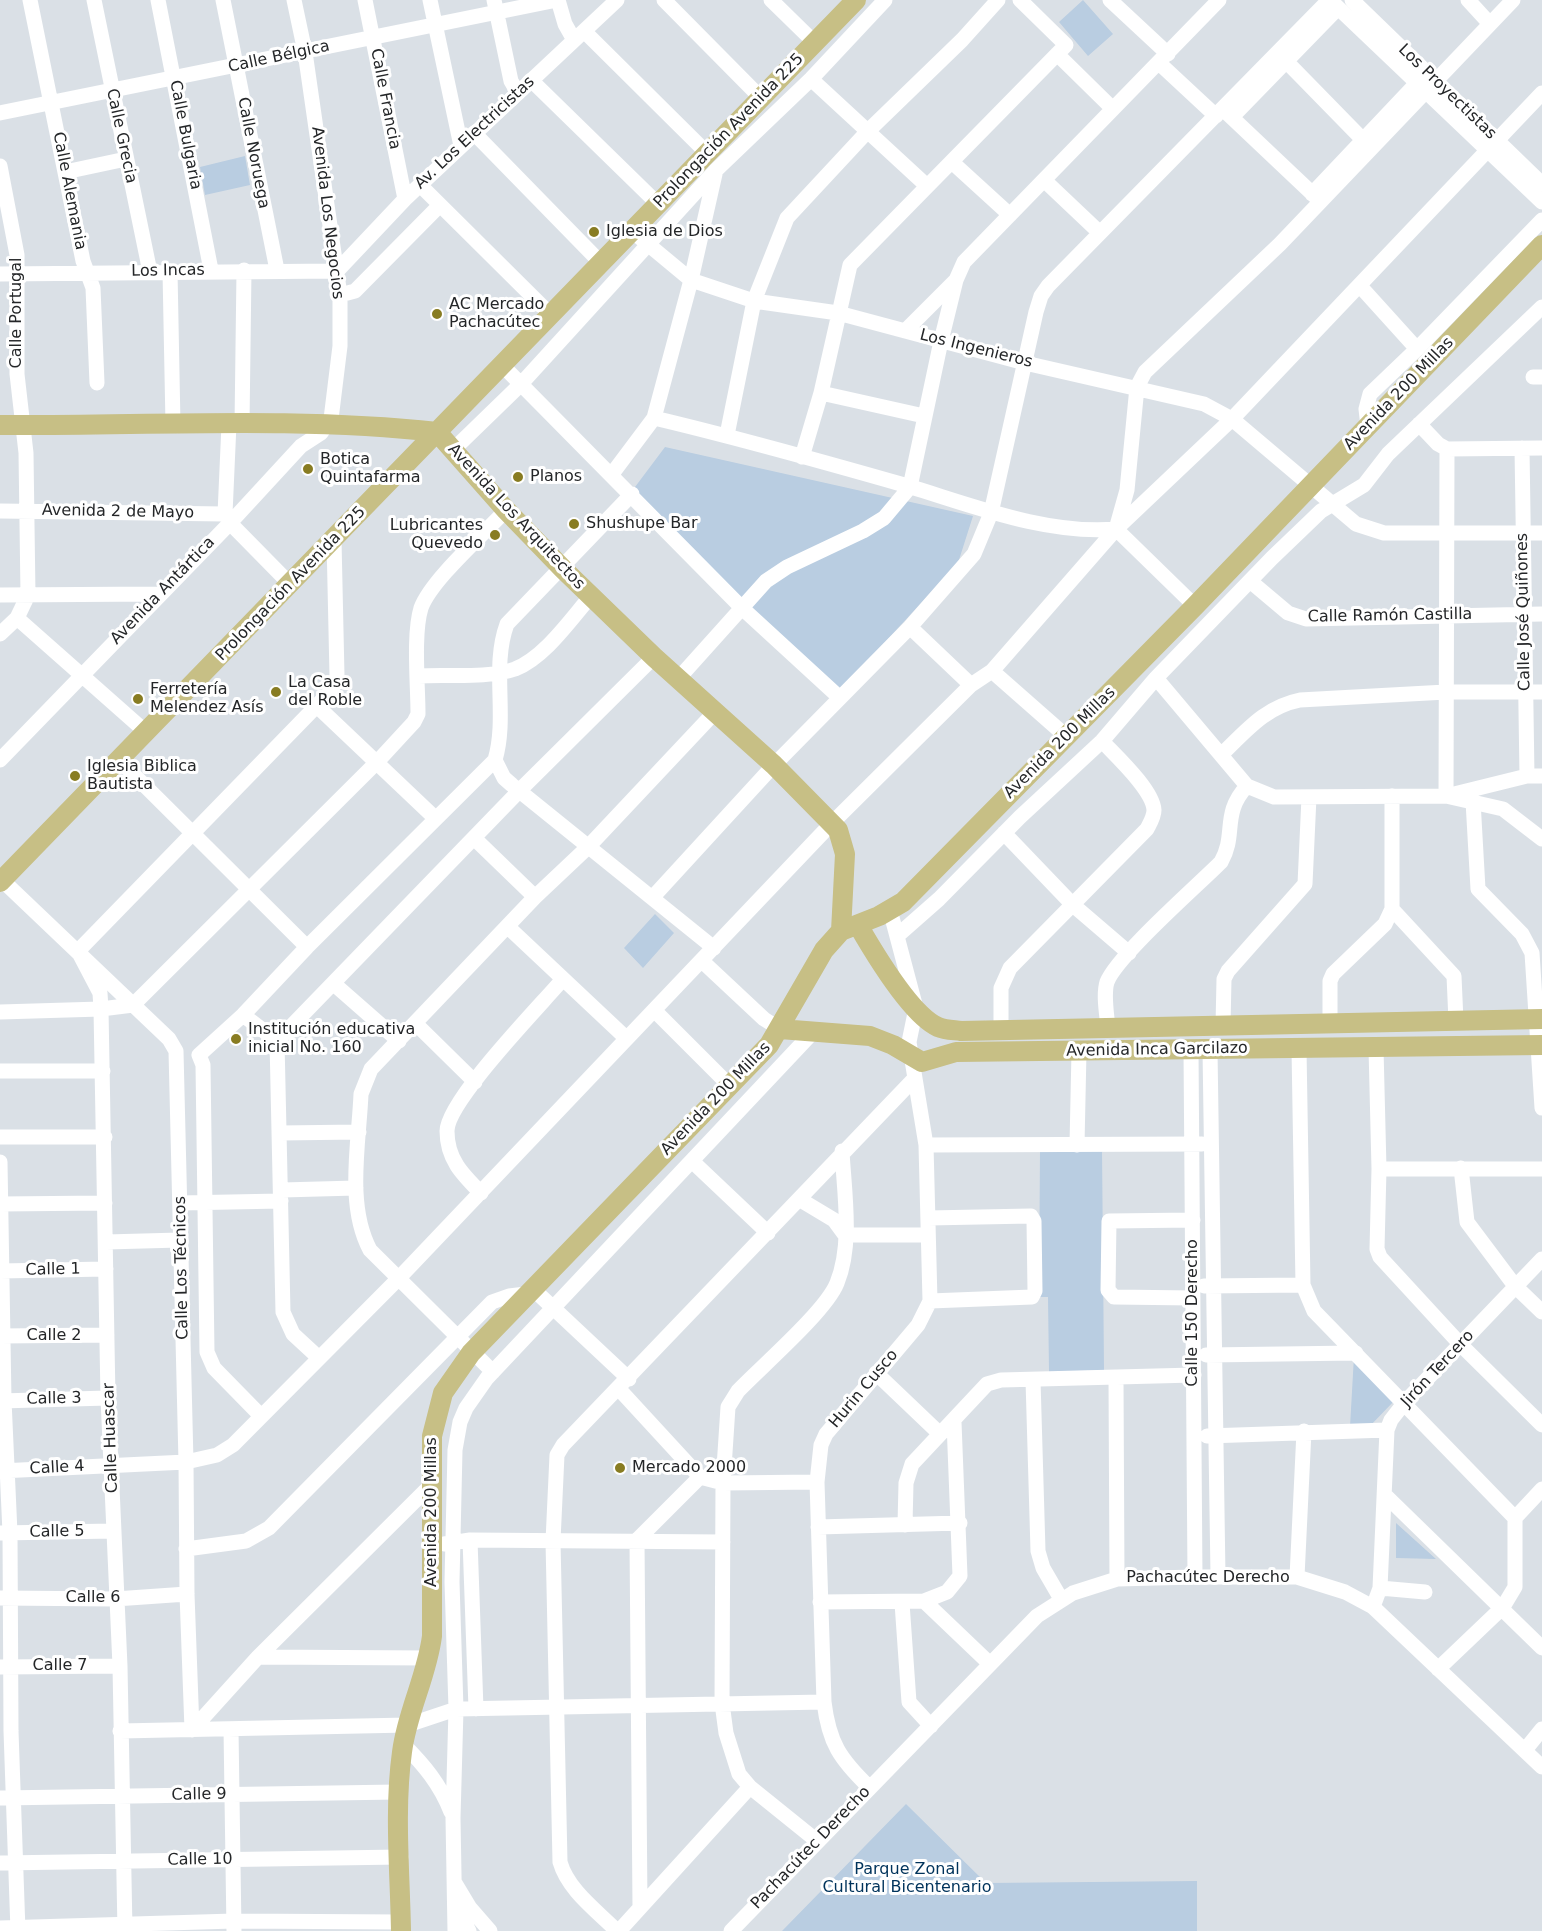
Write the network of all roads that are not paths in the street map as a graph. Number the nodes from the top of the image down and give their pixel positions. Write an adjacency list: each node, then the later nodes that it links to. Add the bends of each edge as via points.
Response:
1 (30, 0): 42 (street, Calle Alemania)
2 (94, 0): 38 (street, Calle Grecia)
3 (158, 0): 34 (street, Calle Bulgaria)
4 (223, 0): 33 (street, Calle Noruega)
5 (294, 0): 29 (street, Avenida Los Negocios)
6 (365, 0): 27 (street, Calle Francia)
7 (430, 0): 24 (street)
8 (558, 0): 23 (street, Calle Bélgica); 26 (street, via 565,24)
9 (617, 0): 26 (street, Av. Los Electricistas)
10 (664, 0): 41 (street)
11 (771, 0): 28 (street)
12 (856, 0): 28 (main road, Prolongación Avenida 225)
13 (885, 0): 35 (street, Prolongación Avenida 225)
14 (998, 0): 46 (street)
15 (1020, 0): 30 (street, via 1066,45)
16 (1098, 0): 17 (street, via 1104,5)
17 (1110, 0): 32 (street)
18 (1219, 0): 32 (street)
19 (1352, 0): 37 (street, Los Proyectistas)
20 (1468, 0): 25 (street)
21 (1513, 0): 25 (street)
22 (1332, 3): 31 (street); 37 (street)
23 (495, 6): 24 (street, Calle Bélgica); 39 (street, via 511,81)
24 (435, 24): 27 (street, Calle Bélgica); 50 (street)
25 (1490, 24): 37 (street)
26 (579, 35): 36 (street, Av. Los Electricistas); 52 (street)
27 (372, 37): 29 (street, Calle Bélgica); 61 (street, Calle Francia)
28 (814, 42): 41 (main road, Prolongación Avenida 225)
29 (305, 52): 33 (street, Calle Bélgica); 75 (street, Avenida Los Negocios)
30 (1057, 54): 43 (street); 53 (street)
31 (1282, 57): 45 (street); 48 (street)
32 (1163, 58): 43 (street); 45 (street)
33 (236, 66): 34 (street, Calle Bélgica); 74 (street, Calle Noruega)
34 (174, 78): 38 (street, Calle Bélgica); 72 (street, Calle Bulgaria)
35 (811, 79): 46 (street); 52 (street, Prolongación Avenida 225)
36 (531, 80): 39 (street, Av. Los Electricistas); 63 (street)
37 (1426, 85): 48 (street); 49 (street)
38 (112, 91): 42 (street, Calle Bélgica); 51 (street, Calle Grecia)
39 (518, 93): 47 (street, Av. Los Electricistas)
40 (1542, 93): 49 (street, Calle 4)
41 (761, 98): 52 (main road, Prolongación Avenida 225)
42 (51, 103): 44 (street, Calle Bélgica); 55 (street, Calle Alemania)
43 (1113, 109): 56 (street)
44 (0, 113)
45 (1224, 114): 60 (street); 68 (street)
46 (867, 132): 59 (street); 85 (street, via 787,218)
47 (474, 133): 50 (street, Av. Los Electricistas); 71 (street)
48 (1367, 144): 60 (street)
49 (1492, 145): 57 (street, Los Proyectistas); 62 (street); 83 (street, Calle 4)
50 (461, 146): 58 (street, Av. Los Electricistas)
51 (126, 159): 55 (street); 76 (street, Calle Grecia)
52 (711, 162): 63 (main road, Prolongación Avenida 225); 69 (street, Prolongación Avenida 225); 81 (street)
53 (953, 163): 59 (street); 65 (street)
54 (0, 166): 80 (street, Calle Portugal)
55 (65, 172): 78 (street, Calle Alemania)
56 (1044, 180): 65 (street); 68 (street)
57 (1542, 184)
58 (420, 185): 61 (street, Av. Los Electricistas); 64 (street)
59 (927, 186): 87 (street, via 850,265)
60 (1316, 197): 96 (street, via 1280,244 1155,361)
61 (405, 199): 75 (street, Av. Los Electricistas)
62 (1542, 202)
63 (658, 204): 67 (main road, Prolongación Avenida 225)
64 (440, 205): 84 (street, via 355,291); 88 (street)
65 (1010, 215): 82 (street, via 964,262)
66 (1542, 220): 91 (street)
67 (632, 231): 69 (street, Los Ingenieros); 71 (main road, Prolongación Avenida 225)
68 (1100, 233): 92 (street, via 1041,296)
69 (650, 245): 81 (street, Los Ingenieros); 95 (street, Prolongación Avenida 225)
70 (1542, 245): 107 (main road, Avenida 200 Millas)
71 (601, 263): 88 (main road, Prolongación Avenida 225)
72 (211, 270): 73 (street, Los Incas); 77 (street, Los Incas)
73 (244, 270): 74 (street, Los Incas); 105 (street)
74 (277, 270): 75 (street, Los Incas)
75 (337, 270): 84 (street, Avenida Los Negocios)
76 (150, 272): 77 (street, Los Incas); 78 (street, Los Incas)
77 (171, 272): 104 (street)
78 (87, 273): 80 (street, Los Incas); 94 (street, Calle Alemania, via 93,288)
79 (0, 274): 80 (street, Los Incas)
80 (18, 274): 103 (street, Calle Portugal, via 17,374)
81 (691, 280): 85 (street, Los Ingenieros); 99 (street)
82 (956, 280): 89 (street); 90 (street)
83 (1360, 286): 91 (street); 100 (street, Calle 4)
84 (340, 295): 106 (street, Avenida Los Negocios, via 336,392)
85 (754, 300): 87 (street, Los Ingenieros); 109 (street)
86 (1541, 309): 101 (street)
87 (838, 313): 89 (street, Los Ingenieros); 97 (street)
88 (551, 315): 93 (main road, Prolongación Avenida 225)
89 (905, 331): 90 (street, Los Ingenieros)
90 (941, 341): 92 (street, Los Ingenieros); 98 (street)
91 (1417, 349): 107 (street, via 1370,394 1366,409)
92 (1025, 363): 96 (street, Los Ingenieros); 123 (street)
93 (502, 365): 95 (street); 108 (main road, Prolongación Avenida 225)
94 (97, 383)
95 (521, 384): 113 (street, Prolongación Avenida 225); 115 (street)
96 (1137, 387): 100 (street, Los Ingenieros, via 1204,404); 125 (street, via 1127,490)
97 (821, 393): 98 (street); 114 (street)
98 (924, 416): 117 (street)
99 (654, 418): 109 (street); 115 (street)
100 (1233, 419): 116 (street, Los Ingenieros); 125 (street, Calle 4)
101 (1419, 424): 112 (street); 119 (street, via 1364,485)
102 (0, 425): 103 (main road, Avenida Los Arquitectos)
103 (24, 425): 104 (main road, Avenida Los Arquitectos); 122 (street, Calle Portugal)
104 (173, 425): 105 (main road, Avenida Los Arquitectos)
105 (236, 425): 106 (main road, Avenida Los Arquitectos); 124 (street)
106 (328, 426): 108 (main road, Avenida Los Arquitectos); 124 (street, Avenida Antártica, via 301,446)
107 (1368, 426): 116 (main road, Avenida 200 Millas)
108 (437, 432): 113 (main road, Avenida Los Arquitectos); 129 (main road, Prolongación Avenida 225)
109 (727, 435): 114 (street)
110 (1522, 448): 111 (street); 112 (street); 127 (street, Calle José Quiñones)
111 (1542, 448)
112 (1447, 449): 126 (street)
113 (453, 450): 120 (main road, Avenida Los Arquitectos)
114 (802, 456): 117 (street)
115 (612, 474): 118 (street)
116 (1312, 485): 119 (street, Los Ingenieros); 137 (main road, Avenida 200 Millas)
117 (910, 487): 123 (street); 138 (street, via 884,518 787,567 766,581)
118 (632, 494): 130 (street); 138 (street)
119 (1332, 503): 126 (street, Los Ingenieros, via 1368,529 1384,533); 131 (street)
120 (506, 510): 130 (main road, Avenida Los Arquitectos); 149 (street, via 432,589 422,607)
121 (0, 511): 122 (street, Avenida 2 de Mayo)
122 (27, 511): 124 (street, Avenida 2 de Mayo); 135 (street, Calle Portugal)
123 (991, 513): 125 (street, via 1092,531); 143 (street, via 974,554)
124 (227, 519): 132 (street); 133 (street, Avenida Antártica)
125 (1116, 529): 137 (street); 146 (street, Calle 4)
126 (1447, 533): 127 (street, Los Ingenieros); 141 (street)
127 (1523, 533): 128 (street, Los Ingenieros); 139 (street, Calle José Quiñones)
128 (1542, 533)
129 (334, 540): 132 (main road, Prolongación Avenida 225); 157 (street, via 337,676 332,690)
130 (563, 569): 136 (main road, Avenida Los Arquitectos); 147 (street, via 507,624 501,647)
131 (1251, 581): 141 (street, Calle Ramón Castilla, via 1288,613 1306,619); 150 (street)
132 (290, 584): 159 (main road, Prolongación Avenida 225)
133 (160, 594): 135 (street); 148 (street, Avenida Antártica)
134 (0, 595): 135 (street)
135 (28, 595): 142 (street)
136 (591, 596): 145 (main road, Avenida Los Arquitectos); 147 (street, via 537,655)
137 (1195, 606): 160 (main road, Avenida 200 Millas)
138 (742, 608): 151 (street); 156 (street)
139 (1524, 614): 140 (street, Calle Ramón Castilla); 141 (street, Calle Ramón Castilla); 154 (street, Calle José Quiñones)
140 (1542, 614)
141 (1446, 615): 153 (street)
142 (17, 618): 144 (street); 148 (street)
143 (910, 627): 152 (street); 156 (street)
144 (0, 634)
145 (654, 657): 151 (main road, Avenida Los Arquitectos); 170 (street)
146 (992, 671): 152 (street, Calle 4); 160 (street)
147 (501, 673): 149 (street); 165 (street, via 500,743)
148 (83, 675): 159 (street); 163 (street, Avenida Antártica)
149 (418, 675): 166 (street, via 418,714)
150 (1156, 678): 161 (street); 162 (street)
151 (678, 679): 158 (main road, Avenida Los Arquitectos)
152 (971, 685): 176 (street, Calle 4)
153 (1446, 692): 154 (street); 162 (street, via 1282,704 1264,713); 172 (street)
154 (1525, 692): 155 (street); 168 (street, Calle José Quiñones)
155 (1542, 692)
156 (840, 698): 167 (street)
157 (318, 707): 166 (street); 177 (street)
158 (715, 712): 167 (main road, Avenida Los Arquitectos); 181 (street)
159 (147, 733): 164 (main road, Prolongación Avenida 225)
160 (1067, 737): 188 (main road, Avenida 200 Millas, via 903,902)
161 (1102, 741): 178 (street); 186 (street, via 1147,793 1154,810 1148,829)
162 (1221, 755): 169 (street)
163 (0, 760)
164 (120, 760): 177 (street); 182 (main road, Prolongación Avenida 225)
165 (495, 760): 170 (street, via 504,778); 175 (street)
166 (378, 761): 175 (street); 183 (street)
167 (774, 765): 176 (main road, Avenida Los Arquitectos); 185 (street)
168 (1534, 776): 172 (street)
169 (1247, 786): 173 (street, via 1274,797); 195 (street, via 1231,809 1228,843 1221,862)
170 (521, 789): 179 (street); 181 (street)
171 (1392, 796): 172 (street); 173 (street); 187 (street)
172 (1446, 796): 174 (street)
173 (1309, 797): 209 (street, via 1305,884 1227,971)
174 (1473, 801): 180 (street, via 1503,809); 205 (street, via 1478,889 1529,944)
175 (435, 818): 192 (street)
176 (832, 823): 190 (main road, Avenida Los Arquitectos, via 844,844); 193 (street, Calle 4)
177 (193, 832): 183 (street); 194 (street)
178 (1004, 833): 186 (street); 191 (street)
179 (474, 838): 184 (street); 198 (street)
180 (1542, 839)
181 (588, 847): 184 (street); 185 (street)
182 (1, 881): 194 (street)
183 (249, 888): 192 (street); 199 (street)
184 (536, 897): 189 (street)
185 (652, 898): 193 (street)
186 (1073, 904): 195 (street); 212 (street, via 1010,969 1001,988)
187 (1392, 909): 206 (street, via 1454,976); 208 (street, via 1386,924 1333,974)
188 (890, 910): 190 (main road, Avenida 200 Millas); 191 (street)
189 (508, 927): 197 (street); 207 (street)
190 (850, 928): 200 (main road, Avenida Inca Garcilazo); 211 (main road, Avenida 200 Millas, via 814,963)
191 (897, 936): 200 (street)
192 (307, 947): 204 (street)
193 (714, 948): 196 (street, Calle 4)
194 (78, 951): 199 (street); 201 (street, Calle Huascar, via 100,993)
195 (1129, 953): 210 (street, via 1107,982)
196 (702, 961): 202 (street, Calle 4); 211 (street, via 759,1015)
197 (563, 979): 214 (street); 228 (street)
198 (334, 984): 215 (street); 216 (street)
199 (133, 1005): 201 (street); 221 (street, via 169,1039)
200 (916, 1008): 212 (main road, Avenida Inca Garcilazo, via 938,1027); 224 (street, Hurin Cusco)
201 (101, 1009): 203 (street); 226 (street, Calle Huascar)
202 (654, 1010): 214 (street, Calle 4); 229 (street)
203 (0, 1012)
204 (243, 1015): 215 (street); 223 (street)
205 (1539, 1019): 206 (main road, Avenida Inca Garcilazo); 217 (street)
206 (1456, 1021): 208 (main road, Avenida Inca Garcilazo)
207 (416, 1024): 216 (street); 228 (street)
208 (1330, 1024): 209 (main road, Avenida Inca Garcilazo)
209 (1223, 1026): 210 (main road, Avenida Inca Garcilazo)
210 (1108, 1028): 212 (main road, Avenida Inca Garcilazo)
211 (780, 1029): 213 (main road); 229 (main road, Avenida 200 Millas)
212 (1001, 1031)
213 (813, 1032): 224 (main road, via 870,1036); 241 (street)
214 (626, 1038): 246 (street, Calle 4)
215 (277, 1041): 231 (street)
216 (399, 1041): 232 (street, via 365,1079)
217 (1539, 1045): 219 (main road, Avenida Inca Garcilazo); 230 (street)
218 (1299, 1048): 219 (main road, Avenida Inca Garcilazo); 220 (main road, Avenida Inca Garcilazo); 264 (street)
219 (1376, 1048): 243 (street)
220 (1200, 1050): 222 (main road, Avenida Inca Garcilazo); 236 (street, Calle 150 Derecho); 237 (street, Calle 150 Derecho)
221 (176, 1051): 223 (street, via 192,1050); 250 (street, Calle Los Técnicos)
222 (1078, 1051): 224 (main road, Avenida Inca Garcilazo, via 956,1052 922,1062); 235 (street)
223 (200, 1055): 251 (street)
224 (909, 1057): 227 (street, Hurin Cusco)
225 (0, 1071): 226 (street)
226 (103, 1071): 234 (street, Calle Huascar)
227 (915, 1078): 238 (street, Hurin Cusco); 239 (street)
228 (475, 1082): 246 (street, via 455,1107 447,1130 454,1165)
229 (730, 1086): 267 (main road, Avenida 200 Millas)
230 (1542, 1108)
231 (280, 1132): 232 (street); 247 (street)
232 (359, 1132): 245 (street)
233 (0, 1137): 234 (street)
234 (105, 1137): 249 (street, Calle Huascar)
235 (1077, 1144): 236 (street); 238 (street)
236 (1192, 1144): 237 (street); 254 (street, Calle 150 Derecho)
237 (1211, 1144): 265 (street, Calle 150 Derecho)
238 (926, 1145): 253 (street, Hurin Cusco)
239 (843, 1151): 248 (street); 256 (street)
240 (0, 1162): 252 (street)
241 (693, 1162): 255 (street); 270 (street)
242 (1461, 1168): 243 (street); 244 (street); 266 (street, via 1467,1222)
243 (1379, 1169): 274 (street, via 1380,1257)
244 (1542, 1169)
245 (356, 1188): 247 (street); 263 (street, via 365,1240)
246 (481, 1192): 263 (street, Calle 4)
247 (282, 1196): 251 (street); 279 (street, via 283,1312 293,1334)
248 (800, 1199): 255 (street); 256 (street, via 834,1220)
249 (105, 1203): 252 (street); 259 (street, Calle Huascar)
250 (180, 1203): 251 (street); 258 (street, Calle Los Técnicos)
251 (205, 1203): 289 (street, via 208,1362)
252 (1, 1204): 262 (street)
253 (928, 1218): 257 (street, Hurin Cusco); 269 (street, via 1031,1216 1034,1221 1032,1297)
254 (1193, 1220): 268 (street, Calle 150 Derecho); 268 (street, via 1109,1221 1108,1290 1114,1297)
255 (768, 1233): 285 (street)
256 (845, 1235): 257 (street); 304 (street, via 842,1268 833,1290 738,1391 728,1407)
257 (928, 1235): 269 (street, Hurin Cusco)
258 (180, 1240): 259 (street); 299 (street, Calle Los Técnicos)
259 (106, 1242): 261 (street, Calle Huascar)
260 (1542, 1259): 266 (street, Jirón Tercero)
261 (106, 1269): 262 (street, Calle 1); 272 (street, Calle Huascar)
262 (1, 1271): 273 (street)
263 (398, 1279): 275 (street); 279 (street, Calle 4)
264 (1303, 1285): 265 (street); 276 (street, via 1314,1311)
265 (1213, 1286): 268 (street); 278 (street, Calle 150 Derecho)
266 (1515, 1286): 271 (street); 274 (street, Jirón Tercero)
267 (529, 1291): 270 (street); 275 (main road, Avenida 200 Millas)
268 (1193, 1292): 277 (street, Calle 150 Derecho)
269 (930, 1301): 281 (street, Hurin Cusco, via 918,1325)
270 (553, 1308): 280 (street); 285 (street)
271 (1542, 1312)
272 (107, 1335): 273 (street, Calle 2); 286 (street, Calle Huascar)
273 (2, 1336): 287 (street)
274 (1461, 1345): 288 (street, Jirón Tercero); 291 (street)
275 (465, 1346): 280 (street); 298 (main road, Avenida 200 Millas, via 440,1401); 320 (street, via 269,1528 246,1541)
276 (1356, 1353): 278 (street); 288 (street)
277 (1194, 1355): 278 (street); 282 (street, Calle 150 Derecho)
278 (1214, 1355): 297 (street, Calle 150 Derecho)
279 (319, 1358): 289 (street, Calle 4)
280 (493, 1372): 292 (street, via 466,1408)
281 (876, 1372): 295 (street); 303 (street, Hurin Cusco, via 820,1445)
282 (1194, 1376): 283 (street); 296 (street, Calle 150 Derecho)
283 (1116, 1378): 284 (street); 324 (street)
284 (1033, 1380): 290 (street, via 987,1384); 330 (street, via 1038,1551)
285 (624, 1384): 302 (street); 317 (street, via 563,1444 557,1455)
286 (108, 1398): 287 (street, Calle 3); 300 (street, Calle Huascar)
287 (2, 1401): 301 (street)
288 (1405, 1402): 293 (street, Jirón Tercero); 308 (street)
289 (261, 1416): 299 (street, Calle 4, via 233,1445 217,1455)
290 (954, 1422): 295 (street); 309 (street)
291 (1542, 1425)
292 (457, 1429): 298 (street); 316 (street)
293 (1387, 1430): 294 (street); 307 (street)
294 (1305, 1431): 297 (street); 323 (street)
295 (940, 1434): 310 (street, via 912,1464 906,1483)
296 (1194, 1436): 297 (street); 322 (street, Calle 150 Derecho)
297 (1217, 1436): 321 (street, Calle 150 Derecho)
298 (431, 1452): 305 (main road, Avenida 200 Millas)
299 (186, 1462): 300 (street, Calle 4); 320 (street, Calle Los Técnicos)
300 (113, 1465): 301 (street, Calle 4); 312 (street, Calle Huascar)
301 (4, 1471): 313 (street)
302 (700, 1477): 304 (street); 315 (street)
303 (817, 1482): 304 (street); 311 (street, Hurin Cusco)
304 (723, 1483): 318 (street)
305 (431, 1485): 319 (main road, Avenida 200 Millas); 337 (street)
306 (1542, 1489): 308 (street)
307 (1385, 1495): 325 (street); 334 (street)
308 (1515, 1518): 334 (street, via 1515,1587)
309 (960, 1523): 310 (street); 331 (street, via 960,1576 947,1592)
310 (905, 1525): 311 (street)
311 (818, 1527): 332 (street, Hurin Cusco)
312 (113, 1531): 313 (street, Calle 5); 329 (street, Calle Huascar)
313 (5, 1533): 328 (street)
314 (470, 1539): 316 (street); 317 (street); 348 (street)
315 (637, 1540): 317 (street); 318 (street); 345 (street)
316 (453, 1541): 319 (street); 347 (street)
317 (553, 1541): 346 (street)
318 (723, 1542): 344 (street)
319 (431, 1547): 338 (main road, Avenida 200 Millas, via 432,1636)
320 (186, 1549): 327 (street, Calle Los Técnicos)
321 (1218, 1576): 322 (street, Pachacútec Derecho); 323 (street, Pachacútec Derecho)
322 (1196, 1577): 324 (street, Pachacútec Derecho)
323 (1297, 1578): 335 (street, Pachacútec Derecho, via 1345,1592)
324 (1117, 1579): 330 (street, Pachacútec Derecho)
325 (1380, 1588): 326 (street); 335 (street)
326 (1425, 1592)
327 (187, 1594): 329 (street, Calle 6); 353 (street, Calle Los Técnicos)
328 (5, 1598): 329 (street, Calle 6); 340 (street)
329 (116, 1599): 341 (street, Calle Huascar)
330 (1061, 1599): 339 (street, Pachacútec Derecho, via 1037,1616)
331 (924, 1601): 333 (street); 339 (street)
332 (820, 1602): 333 (street); 343 (street, Hurin Cusco)
333 (902, 1603): 350 (street, via 909,1702)
334 (1503, 1607): 336 (street); 342 (street)
335 (1373, 1608): 342 (street, Pachacútec Derecho)
336 (1542, 1648)
337 (258, 1657): 338 (street); 353 (street)
338 (428, 1658): 349 (main road, Avenida 200 Millas)
339 (989, 1663): 350 (street, Pachacútec Derecho)
340 (5, 1666): 341 (street, Calle 7); 355 (street)
341 (120, 1666): 354 (street, Calle Huascar)
342 (1438, 1669): 357 (street, Pachacútec Derecho)
343 (824, 1702): 344 (street); 360 (street, Hurin Cusco, via 833,1743 847,1766)
344 (722, 1703): 345 (street); 359 (street, via 732,1756)
345 (640, 1707): 346 (street); 373 (street)
346 (555, 1708): 348 (street); 382 (street, via 560,1862 564,1876)
347 (456, 1709): 348 (street); 349 (street); 365 (street)
348 (476, 1709)
349 (408, 1725): 351 (street); 356 (main road, Avenida 200 Millas)
350 (932, 1726): 360 (street, Pachacútec Derecho)
351 (231, 1729): 353 (street); 362 (street)
352 (1542, 1729): 357 (street)
353 (192, 1730): 354 (street)
354 (120, 1731): 364 (street, Calle Huascar)
355 (5, 1732): 363 (street)
356 (403, 1744): 361 (main road, Avenida 200 Millas); 365 (street, via 427,1768)
357 (1525, 1750): 358 (street, Pachacútec Derecho)
358 (1542, 1767)
359 (750, 1787): 366 (street); 373 (street)
360 (869, 1787): 366 (street, Pachacútec Derecho)
361 (398, 1792): 362 (street, Calle 9); 367 (main road, Avenida 200 Millas)
362 (232, 1795): 364 (street, Calle 9); 368 (street)
363 (7, 1797): 364 (street, Calle 9); 370 (street)
364 (121, 1797): 369 (street, Calle Huascar)
365 (453, 1818): 371 (street)
366 (817, 1841): 383 (street, Pachacútec Derecho)
367 (400, 1857): 368 (street, Calle 10); 375 (main road, Avenida 200 Millas)
368 (233, 1859): 369 (street, Calle 10); 374 (street)
369 (123, 1862): 370 (street, Calle 10); 377 (street, Calle Huascar)
370 (8, 1863): 378 (street)
371 (453, 1878): 372 (street); 381 (street, via 458,1891)
372 (454, 1901): 379 (street); 380 (street)
373 (640, 1907): 382 (street)
374 (234, 1926): 375 (street); 377 (street)
375 (401, 1927)
376 (0, 1928): 378 (street)
377 (125, 1928): 378 (street)
378 (18, 1929)
379 (454, 1931)
380 (469, 1931)
381 (490, 1931)
382 (618, 1931)
383 (731, 1931)

